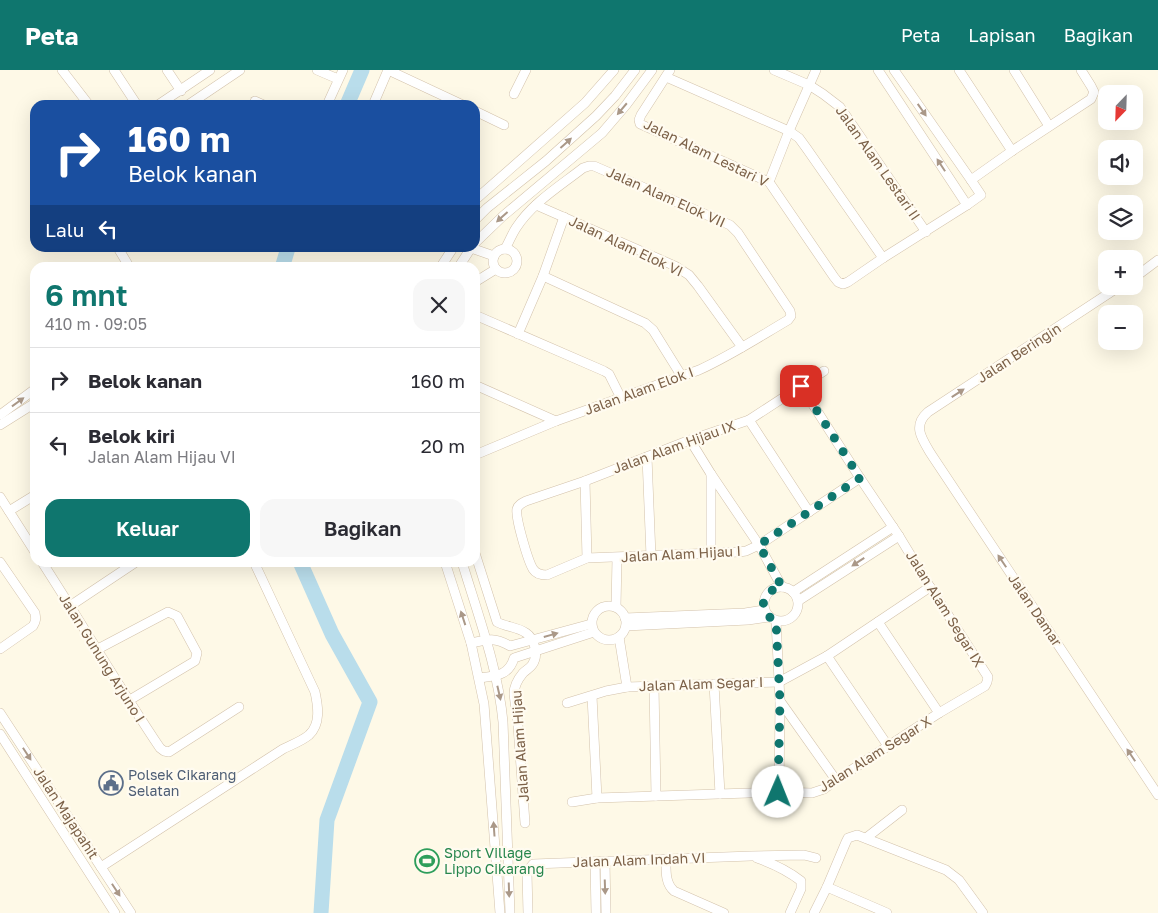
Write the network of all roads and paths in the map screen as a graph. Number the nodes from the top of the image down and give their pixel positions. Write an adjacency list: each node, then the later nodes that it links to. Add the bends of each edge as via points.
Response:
1 (62, 70): 25 (street)
2 (114, 70): 26 (street)
3 (167, 70): 23 (street)
4 (210, 70): 23 (street)
5 (240, 70): 28 (street)
6 (317, 70): 21 (street)
7 (342, 70): 21 (street)
8 (388, 70): 30 (street); 31 (street)
9 (526, 70): 24 (street)
10 (614, 70): 32 (street)
11 (635, 70): 34 (street)
12 (652, 70): 40 (street, one-way to 40, via 602,133)
13 (774, 70): 22 (street, Jalan Alam Lestari II)
14 (816, 70): 22 (street)
15 (878, 70): 45 (street, one-way to 15)
16 (894, 70): 41 (street, one-way to 41)
17 (959, 70): 38 (street)
18 (1014, 70): 36 (street)
19 (1081, 70): 36 (street, via 1094,92 1091,99)
20 (668, 74): 37 (street); 42 (street, Jalan Alam Lestari V, via 639,120 640,124)
21 (338, 79): 29 (street)
22 (809, 86): 37 (street); 48 (street, Jalan Alam Lestari II, via 840,106)
23 (180, 91): 27 (street)
24 (514, 94)
25 (85, 100)
26 (134, 100)
27 (166, 100)
28 (195, 100)
29 (329, 100)
30 (375, 100)
31 (452, 100)
32 (585, 103): 34 (street); 43 (street)
33 (480, 113): 35 (street)
34 (596, 116): 39 (street, one-way to 34)
35 (504, 124)
36 (1050, 126): 38 (street)
37 (789, 131): 42 (street); 53 (street, via 808,148)
38 (1012, 151): 41 (street)
39 (546, 161): 40 (street); 46 (street)
40 (557, 172): 49 (street, one-way to 49)
41 (972, 180): 45 (street, via 981,195)
42 (769, 182): 53 (street, Jalan Alam Lestari V, via 838,282 848,282)
43 (480, 196)
44 (536, 205): 47 (street, Jalan Alam Elok VI); 50 (street, via 514,230); 60 (street, Jalan Alam Elok VII, via 582,168 594,166 718,219 738,233 790,311)
45 (968, 205): 48 (street)
46 (480, 215)
47 (564, 217): 57 (street); 63 (street, Jalan Alam Elok VI, via 689,274)
48 (926, 232): 53 (street)
49 (480, 238)
50 (505, 249): 52 (street); 55 (street, via 512,251 517,263 508,272)
51 (480, 251): 52 (street)
52 (494, 256): 55 (street)
53 (883, 258)
54 (1158, 260): 56 (street)
55 (496, 268): 58 (street)
56 (1143, 271)
57 (543, 276): 62 (street); 65 (street, via 645,323 654,330)
58 (480, 279)
59 (1106, 295): 74 (street, Jalan Beringin, one-way to 59, via 925,414)
60 (790, 316): 63 (street, Jalan Alam Elok I)
61 (480, 318): 62 (street)
62 (518, 334): 69 (street, via 609,374)
63 (742, 347): 65 (street, Jalan Alam Elok I, via 717,362)
64 (824, 371): 67 (street, Jalan Alam Hijau IX)
65 (681, 375): 69 (street, Jalan Alam Elok I)
66 (480, 386): 73 (street)
67 (801, 386): 72 (street, Jalan Alam Hijau IX); 80 (street, Jalan Alam Segar IX)
68 (30, 393): 71 (street, one-way to 68)
69 (621, 398): 73 (street, Jalan Alam Elok I)
70 (30, 406): 75 (street)
71 (0, 415)
72 (749, 420): 76 (street, Jalan Alam Hijau IX); 85 (street)
73 (556, 421): 77 (street, Jalan Alam Elok I)
74 (920, 422): 141 (street, Jalan Damar, one-way to 74, via 931,454 920,432)
75 (0, 425)
76 (690, 440): 78 (street, Jalan Alam Hijau IX); 79 (street)
77 (480, 451)
78 (647, 457): 81 (street, Jalan Alam Hijau IX); 91 (street)
79 (711, 474): 89 (street); 90 (street)
80 (860, 478): 85 (street, Jalan Alam Hijau I); 86 (street, Jalan Alam Segar IX)
81 (585, 481): 92 (street); 101 (street, Jalan Alam Hijau IX, via 526,501 517,508 526,552 534,570)
82 (0, 497): 84 (street)
83 (30, 498): 84 (street)
84 (10, 511): 88 (street)
85 (809, 512): 89 (street, Jalan Alam Hijau I)
86 (893, 527): 87 (street, Jalan Alam Segar IX); 104 (street)
87 (899, 536): 103 (street, Jalan Alam Segar IX); 105 (street, one-way to 105)
88 (30, 544)
89 (759, 545): 90 (street, Jalan Alam Hijau I, via 746,552); 102 (street)
90 (711, 554): 91 (street, Jalan Alam Hijau I)
91 (651, 556): 93 (street, Jalan Alam Hijau I)
92 (587, 558): 93 (street, Jalan Alam Hijau I); 101 (street, Jalan Alam Hijau I)
93 (617, 558): 107 (street)
94 (0, 562): 117 (street, via 35,613 36,622)
95 (45, 567): 106 (street, Jalan Gunung Arjuno I)
96 (128, 567): 106 (street)
97 (256, 567): 153 (street, via 314,692 318,704 314,729 308,736)
98 (447, 567): 115 (street, one-way to 98)
99 (464, 567): 113 (street)
100 (479, 567): 114 (street, via 497,622 524,632)
101 (543, 575)
102 (782, 587): 104 (street); 108 (street, via 769,591 765,596 763,603)
103 (930, 587): 110 (street, Jalan Alam Segar I); 125 (street, Jalan Alam Segar IX, via 988,676)
104 (793, 592): 105 (street)
105 (798, 601): 108 (street, via 798,608 790,619 783,622)
106 (70, 606): 118 (street, Jalan Gunung Arjuno I)
107 (616, 607): 109 (street, via 622,611); 111 (street, via 607,605 599,608 593,615)
108 (770, 616): 109 (street, via 745,614); 124 (street)
109 (626, 622): 112 (street)
110 (878, 622): 120 (street, Jalan Alam Segar I); 135 (street)
111 (592, 628): 112 (street, via 606,640); 114 (street, one-way to 111); 119 (street)
112 (619, 637): 128 (street)
113 (486, 640): 115 (street); 116 (street, via 497,639); 122 (street)
114 (533, 640): 116 (street); 119 (street)
115 (471, 644): 123 (street)
116 (510, 646): 121 (street)
117 (0, 649)
118 (96, 650): 130 (street, Jalan Gunung Arjuno I); 130 (street, via 168,612 177,616 197,654 196,658)
119 (536, 651): 121 (street); 146 (street, Jalan Alam Hijau, via 532,665 514,689)
120 (827, 656): 124 (street, Jalan Alam Segar I); 137 (street)
121 (514, 658): 122 (street, via 508,670)
122 (495, 676): 123 (street); 158 (street, one-way to 158, via 503,722)
123 (479, 678): 157 (street, one-way to 123, via 484,704)
124 (779, 682): 126 (street, Jalan Alam Segar I); 131 (street)
125 (987, 682): 135 (street, Jalan Alam Segar X)
126 (714, 684): 127 (street, Jalan Alam Segar I); 140 (street)
127 (654, 686): 128 (street, Jalan Alam Segar I); 142 (street)
128 (627, 687): 129 (street, Jalan Alam Segar I)
129 (592, 696): 132 (street, Jalan Alam Segar I); 143 (street)
130 (128, 701): 133 (street, Jalan Gunung Arjuno I, via 160,748 170,752)
131 (780, 701): 138 (street); 139 (street)
132 (567, 704)
133 (239, 707)
134 (0, 713): 153 (street, Jalan Majapahit, one-way to 153)
135 (939, 713): 137 (street, Jalan Alam Segar X)
136 (0, 734): 155 (street, Jalan Majapahit)
137 (888, 746): 138 (street, Jalan Alam Segar X)
138 (836, 780): 139 (street, Jalan Alam Segar X, via 812,793)
139 (778, 792): 140 (street, Jalan Alam Segar X)
140 (720, 794): 142 (street, Jalan Alam Segar X)
141 (1158, 795)
142 (656, 796): 143 (street, Jalan Alam Segar X)
143 (597, 798): 144 (street, Jalan Alam Segar X)
144 (572, 802)
145 (902, 810): 147 (street)
146 (525, 822)
147 (866, 838): 154 (street, via 857,835 848,838); 166 (street, via 946,870 959,880)
148 (752, 856): 149 (street, Jalan Alam Indah VI, via 804,855); 150 (street, Jalan Alam Indah VI); 163 (street, Jalan Alam Indah VI, via 778,866 801,881 802,889)
149 (816, 858)
150 (666, 859): 152 (street, Jalan Alam Indah VI); 162 (street, via 669,887)
151 (594, 862): 152 (street, Jalan Alam Indah VI); 159 (street, Jalan Alam Indah VI, via 533,864 527,874); 160 (street)
152 (604, 862): 161 (street, one-way to 161)
153 (104, 865): 156 (street, Jalan Majapahit, one-way to 156)
154 (826, 887): 164 (street); 165 (street)
155 (116, 913)
156 (131, 913)
157 (500, 913)
158 (510, 913)
159 (528, 913)
160 (596, 913)
161 (606, 913)
162 (724, 913)
163 (790, 913)
164 (814, 913)
165 (887, 913)
166 (983, 913)

